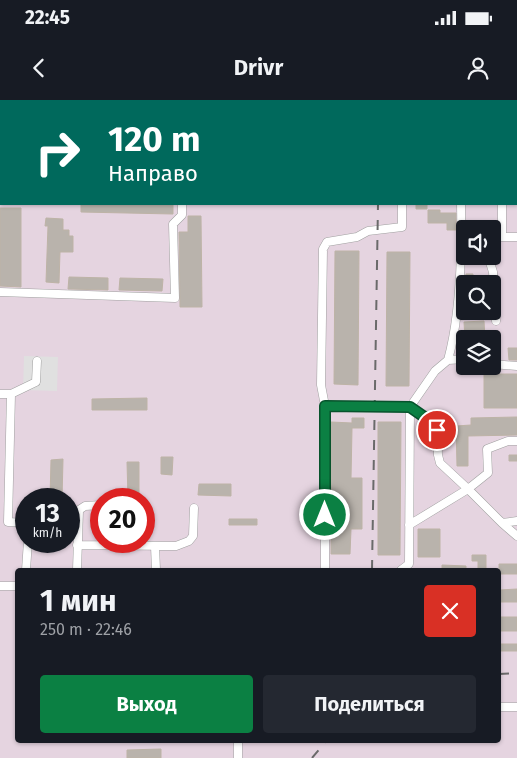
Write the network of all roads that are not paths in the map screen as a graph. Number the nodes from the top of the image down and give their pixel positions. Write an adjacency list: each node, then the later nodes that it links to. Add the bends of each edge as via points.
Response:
1 (182, 205): 10 (street, via 182,215 173,224 175,298)
2 (402, 205): 19 (street, via 402,227 368,231 357,237 327,242 324,249 321,385)
3 (461, 205): 5 (street)
4 (502, 205): 6 (street)
5 (462, 220)
6 (502, 237): 7 (street)
7 (517, 237)
8 (461, 265): 12 (street, via 454,340)
9 (491, 265): 11 (street)
10 (0, 292)
11 (496, 321)
12 (448, 360): 13 (street); 20 (street, via 435,371)
13 (456, 360)
14 (37, 361): 18 (street, via 36,382)
15 (501, 365): 16 (street)
16 (517, 366)
17 (0, 394): 18 (street)
18 (11, 394): 25 (street)
19 (325, 406): 20 (street); 36 (street)
20 (410, 407): 22 (street, via 433,423 437,430 440,464); 27 (street)
21 (517, 441): 22 (street, via 487,449 488,473)
22 (468, 489): 26 (street); 27 (street)
23 (194, 508): 30 (street, via 194,530 189,541 176,546)
24 (517, 521): 26 (street)
25 (4, 522)
26 (502, 523): 28 (street)
27 (409, 525): 37 (street, via 409,564)
28 (517, 536)
29 (80, 546): 30 (street)
30 (156, 546): 35 (street)
31 (27, 553): 33 (street)
32 (78, 553): 34 (street)
33 (26, 568)
34 (77, 568)
35 (156, 568)
36 (326, 568)
37 (404, 568)
38 (0, 586): 39 (street)
39 (15, 586)
40 (501, 707): 41 (street)
41 (517, 707)
42 (238, 743): 43 (street)
43 (238, 758)

